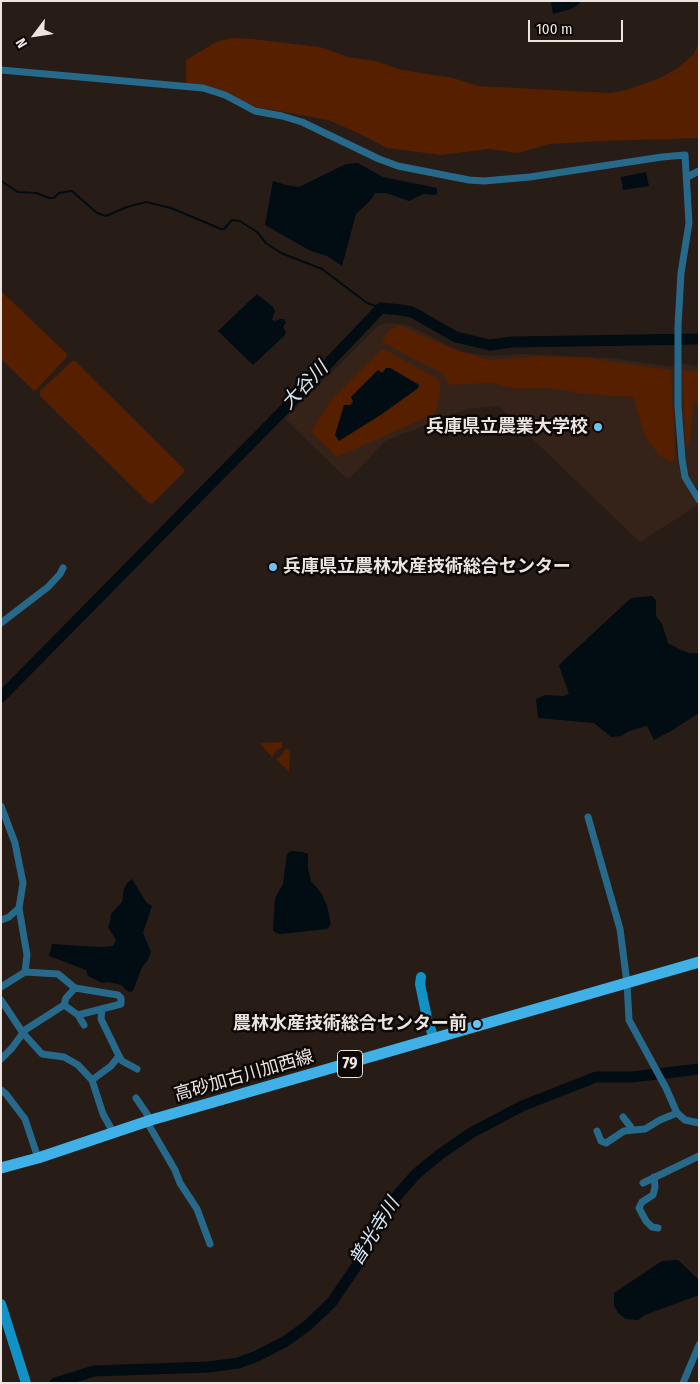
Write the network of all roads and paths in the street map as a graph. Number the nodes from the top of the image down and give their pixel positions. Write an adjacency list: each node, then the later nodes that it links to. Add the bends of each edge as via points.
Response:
1 (1, 70): 3 (street, via 203,88 255,110 302,122 398,166 469,180 530,177 685,155)
2 (699, 171): 3 (street)
3 (687, 177): 5 (street)
4 (699, 222): 5 (street)
5 (689, 223): 6 (street, via 681,273 678,406 685,477)
6 (699, 500)
7 (64, 568): 8 (street, via 48,587)
8 (1, 623)
9 (1, 806): 11 (street, via 15,843 23,883)
10 (588, 817): 16 (street, via 620,929)
11 (19, 908): 12 (street); 14 (street, via 27,956)
12 (1, 920)
13 (699, 962): 16 (main road, 高砂加古川加西線 / 79)
14 (25, 972): 17 (street); 18 (street, via 58,974)
15 (421, 977): 25 (main road, via 427,1018)
16 (627, 983): 25 (main road, 高砂加古川加西線 / 79); 32 (street, via 629,1020)
17 (1, 987)
18 (75, 988): 20 (street); 21 (street, via 121,998 121,1004)
19 (1, 1000): 24 (street)
20 (64, 1005): 22 (street); 24 (street)
21 (102, 1009): 22 (street); 26 (street, via 101,1019)
22 (78, 1015): 23 (street)
23 (84, 1025)
24 (23, 1033): 27 (street); 29 (street, via 42,1054 64,1057 78,1065)
25 (434, 1039): 34 (main road, 高砂加古川加西線 / 79)
26 (119, 1056): 28 (street); 29 (street)
27 (1, 1059)
28 (137, 1069)
29 (92, 1080): 38 (street, via 103,1114)
30 (1, 1090): 40 (street, via 25,1119)
31 (136, 1098): 34 (street)
32 (677, 1113): 35 (street, via 685,1120); 36 (street, via 645,1129)
33 (623, 1117): 36 (street)
34 (149, 1121): 38 (main road, 高砂加古川加西線 / 79); 45 (street, via 197,1209)
35 (699, 1123)
36 (633, 1130): 37 (street, via 624,1131 606,1143 601,1141)
37 (597, 1131)
38 (113, 1132): 40 (main road, 高砂加古川加西線 / 79)
39 (699, 1156): 42 (street)
40 (38, 1158): 41 (main road, 高砂加古川加西線 / 79)
41 (1, 1168)
42 (654, 1177): 43 (street); 44 (street, via 653,1194 639,1208 646,1221)
43 (642, 1184)
44 (658, 1228)
45 (210, 1244)
46 (1, 1304): 48 (main road)
47 (699, 1345): 49 (street)
48 (26, 1381)
49 (683, 1383)

